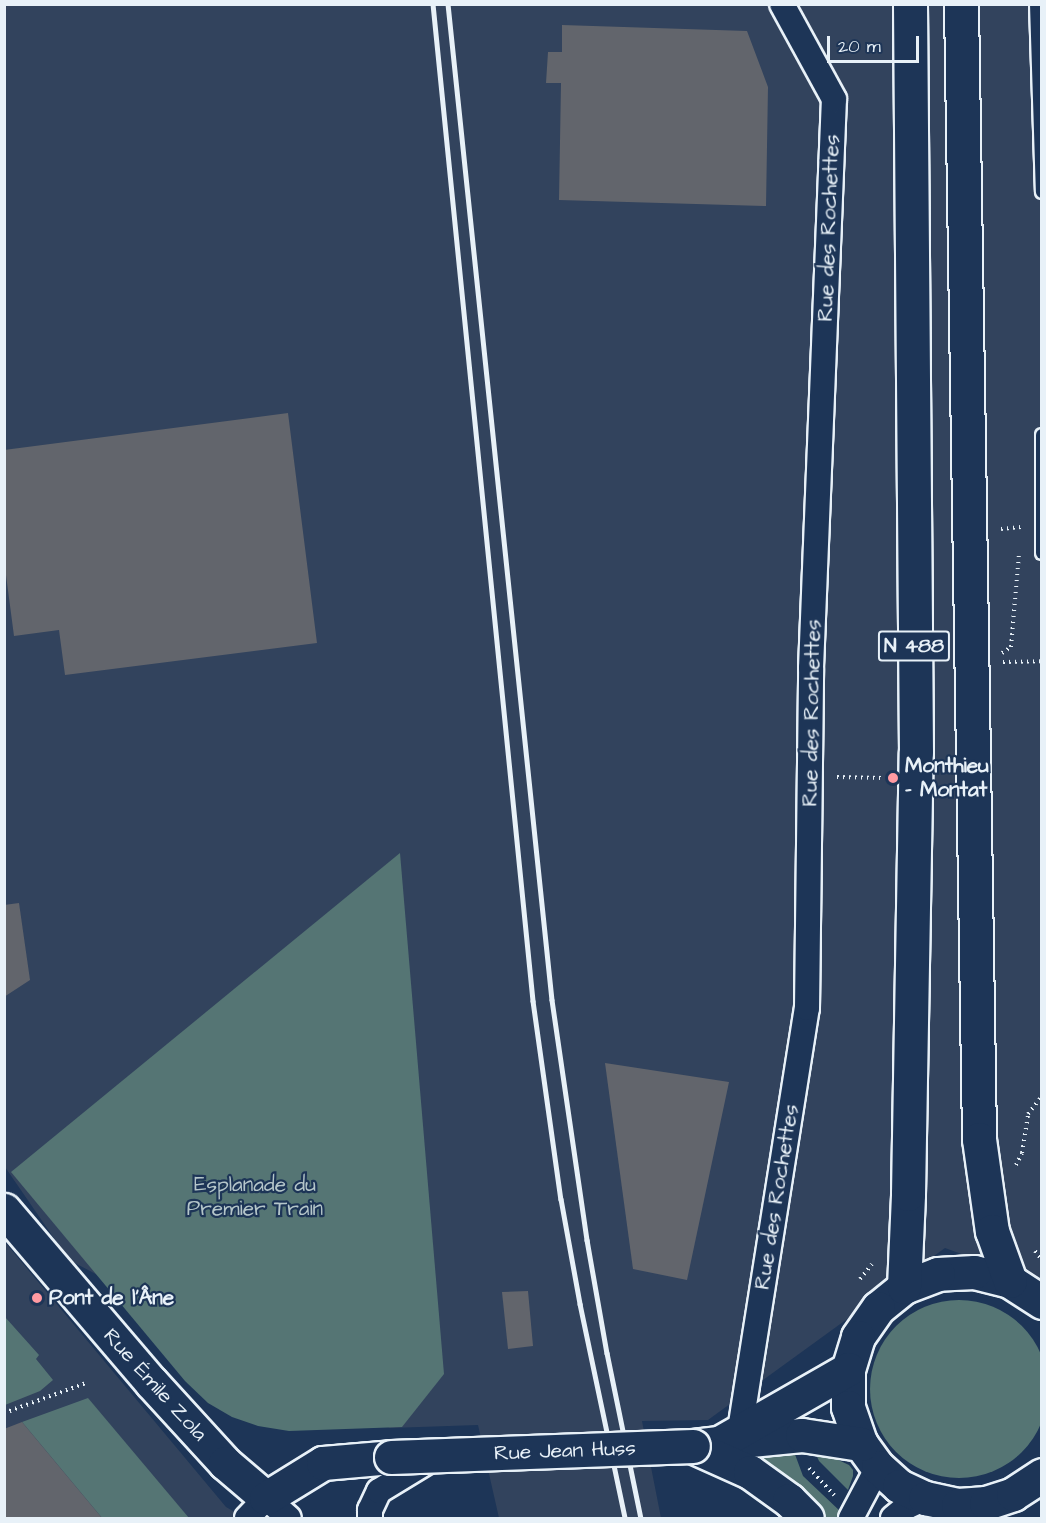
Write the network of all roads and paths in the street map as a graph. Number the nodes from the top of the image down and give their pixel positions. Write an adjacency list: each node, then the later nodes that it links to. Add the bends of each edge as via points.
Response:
1 (782, 4): 29 (street, Rue des Rochettes, via 834,99 811,668 807,1008)
2 (910, 4): 24 (main road, N 488, via 916,752)
3 (961, 4): 22 (main road, N 488, via 979,1128 992,1231)
4 (1036, 4): 5 (lane)
5 (1041, 192)
6 (1041, 435): 12 (lane)
7 (1022, 516): 8 (path)
8 (1021, 527): 9 (path); 10 (path)
9 (998, 530)
10 (1020, 538)
11 (1019, 549): 13 (path, via 1011,647)
12 (1041, 553)
13 (998, 653)
14 (1041, 661): 15 (path)
15 (998, 662)
16 (859, 777): 17 (path)
17 (887, 778)
18 (1041, 1096): 19 (path, via 1028,1113 1022,1153)
19 (1010, 1172)
20 (4, 1210): 37 (main road, Rue Émile Zola)
21 (874, 1261): 23 (path)
22 (1010, 1281): 24 (main road, via 965,1272 938,1274); 25 (main road)
23 (855, 1285)
24 (904, 1287): 26 (main road, via 878,1308 858,1337)
25 (1041, 1302)
26 (848, 1369): 29 (main road); 31 (main road, via 848,1407)
27 (86, 1383): 28 (path)
28 (4, 1413)
29 (740, 1430): 30 (main road, via 719,1443)
30 (693, 1446): 31 (main road, via 802,1435); 33 (main road, Rue Jean Huss, bridge, via 436,1456); 40 (main road, via 750,1472)
31 (869, 1455): 36 (main road, via 899,1486); 41 (street)
32 (805, 1460): 35 (path, via 811,1472)
33 (391, 1470): 37 (main road, Rue Jean Huss, via 323,1463); 39 (street, via 370,1510)
34 (1040, 1484): 38 (main road)
35 (838, 1498)
36 (925, 1498): 38 (main road); 42 (street)
37 (268, 1512)
38 (961, 1512)
39 (370, 1518)
40 (807, 1518)
41 (850, 1518)
42 (893, 1518)

